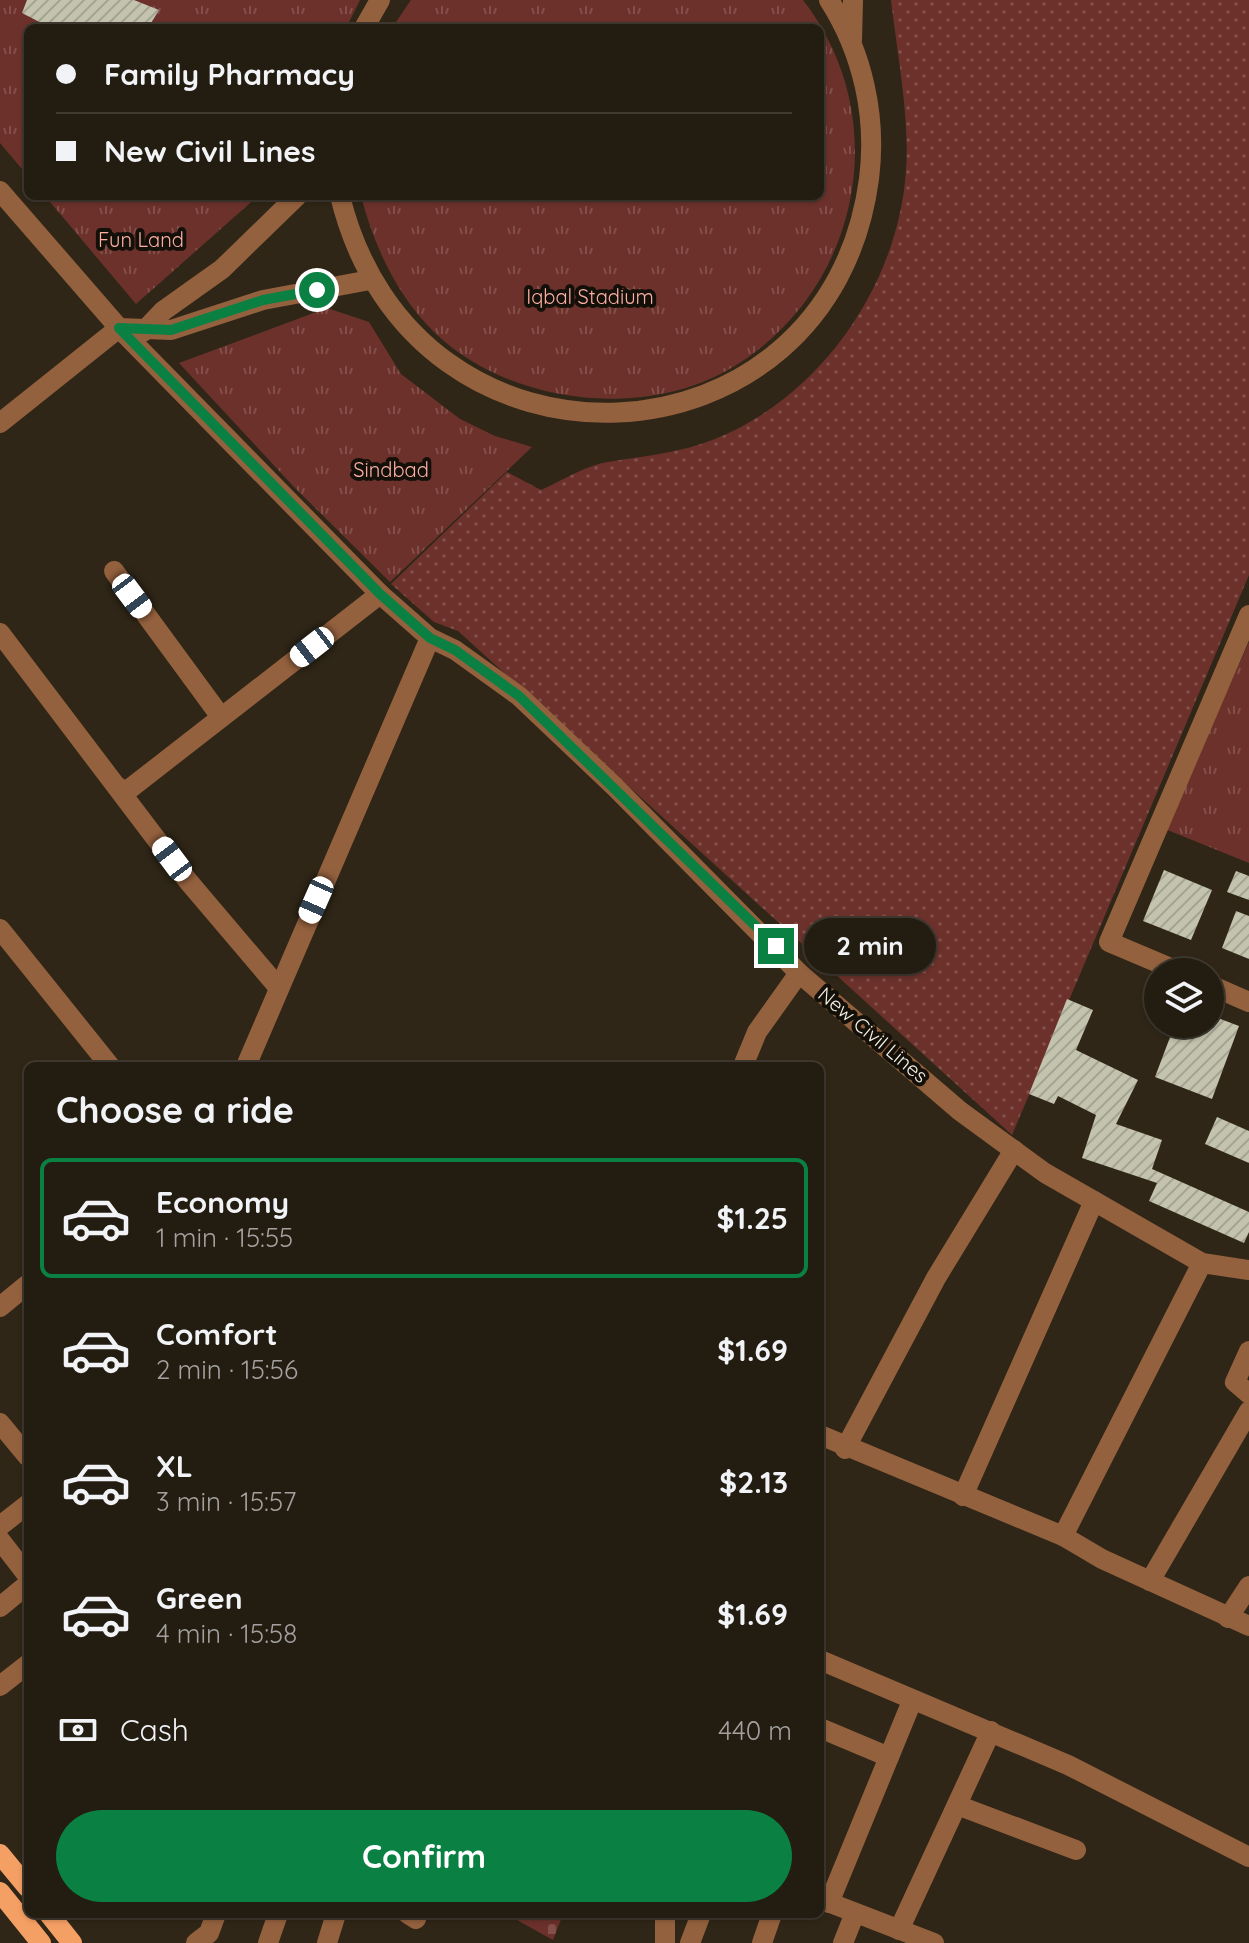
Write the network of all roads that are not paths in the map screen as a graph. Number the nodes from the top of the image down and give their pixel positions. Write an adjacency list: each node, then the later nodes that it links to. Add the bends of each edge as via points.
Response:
1 (380, 0): 4 (street)
2 (829, 0): 5 (street)
3 (853, 0): 5 (street)
4 (366, 24)
5 (852, 43): 9 (street, via 871,121 870,175 855,240 815,310 778,349 722,386 684,401 618,413 564,411 525,402 487,388 431,351 393,313)
6 (0, 191): 10 (street, New Civil Lines)
7 (293, 200): 11 (street, via 222,269)
8 (341, 200): 9 (street)
9 (370, 280): 11 (street, via 263,300 171,330)
10 (119, 328): 11 (street); 12 (street); 14 (street, New Civil Lines)
11 (143, 332)
12 (0, 423)
13 (114, 571): 18 (street)
14 (380, 594): 17 (street, New Civil Lines); 18 (street)
15 (1249, 615): 21 (street, via 1109,942)
16 (0, 633): 19 (street)
17 (430, 638): 22 (street, New Civil Lines, via 519,696); 23 (street)
18 (221, 717): 19 (street)
19 (122, 791): 23 (street, via 188,881)
20 (0, 929): 26 (street)
21 (1147, 958)
22 (799, 973): 28 (street, via 757,1032); 29 (street, New Civil Lines, via 960,1111)
23 (278, 987): 27 (street)
24 (1224, 991): 25 (street)
25 (1249, 1002)
26 (107, 1062)
27 (248, 1062)
28 (745, 1062)
29 (1014, 1150): 30 (street, New Civil Lines); 40 (street, via 936,1278)
30 (1094, 1201): 31 (street, New Civil Lines); 42 (street)
31 (1202, 1263): 32 (street, New Civil Lines); 45 (street)
32 (1249, 1270)
33 (24, 1287): 34 (street)
34 (0, 1307)
35 (1249, 1351): 36 (street, via 1235,1382)
36 (1249, 1394)
37 (1249, 1411): 48 (street)
38 (0, 1423): 41 (street)
39 (824, 1442): 40 (street)
40 (845, 1449): 42 (street)
41 (24, 1452)
42 (963, 1496): 45 (street)
43 (24, 1507): 44 (street)
44 (0, 1526)
45 (1063, 1536): 48 (street)
46 (0, 1540): 47 (street)
47 (24, 1571)
48 (1150, 1581): 52 (street)
49 (1249, 1586): 52 (street)
50 (24, 1587): 51 (street)
51 (0, 1607)
52 (1228, 1618): 53 (street)
53 (1249, 1626)
54 (824, 1662): 57 (street)
55 (24, 1667): 56 (street)
56 (0, 1686)
57 (912, 1701): 59 (street); 60 (street)
58 (824, 1730): 60 (street)
59 (991, 1731): 61 (street); 64 (street)
60 (889, 1757): 67 (street)
61 (957, 1805): 62 (street); 76 (street)
62 (1076, 1850)
63 (0, 1854): 65 (main road)
64 (1249, 1857)
65 (24, 1880)
66 (0, 1892): 78 (main road)
67 (825, 1901): 68 (street)
68 (855, 1913): 76 (street); 86 (street)
69 (52, 1918): 79 (main road)
70 (215, 1918): 80 (street, via 209,1933)
71 (277, 1918): 81 (street)
72 (335, 1918): 82 (street)
73 (665, 1918): 83 (street)
74 (699, 1918): 84 (street)
75 (771, 1918): 85 (street)
76 (899, 1930): 77 (street)
77 (929, 1942)
78 (41, 1943)
79 (72, 1943)
80 (196, 1943)
81 (268, 1943)
82 (327, 1943)
83 (665, 1943)
84 (690, 1943)
85 (762, 1943)
86 (843, 1943)

